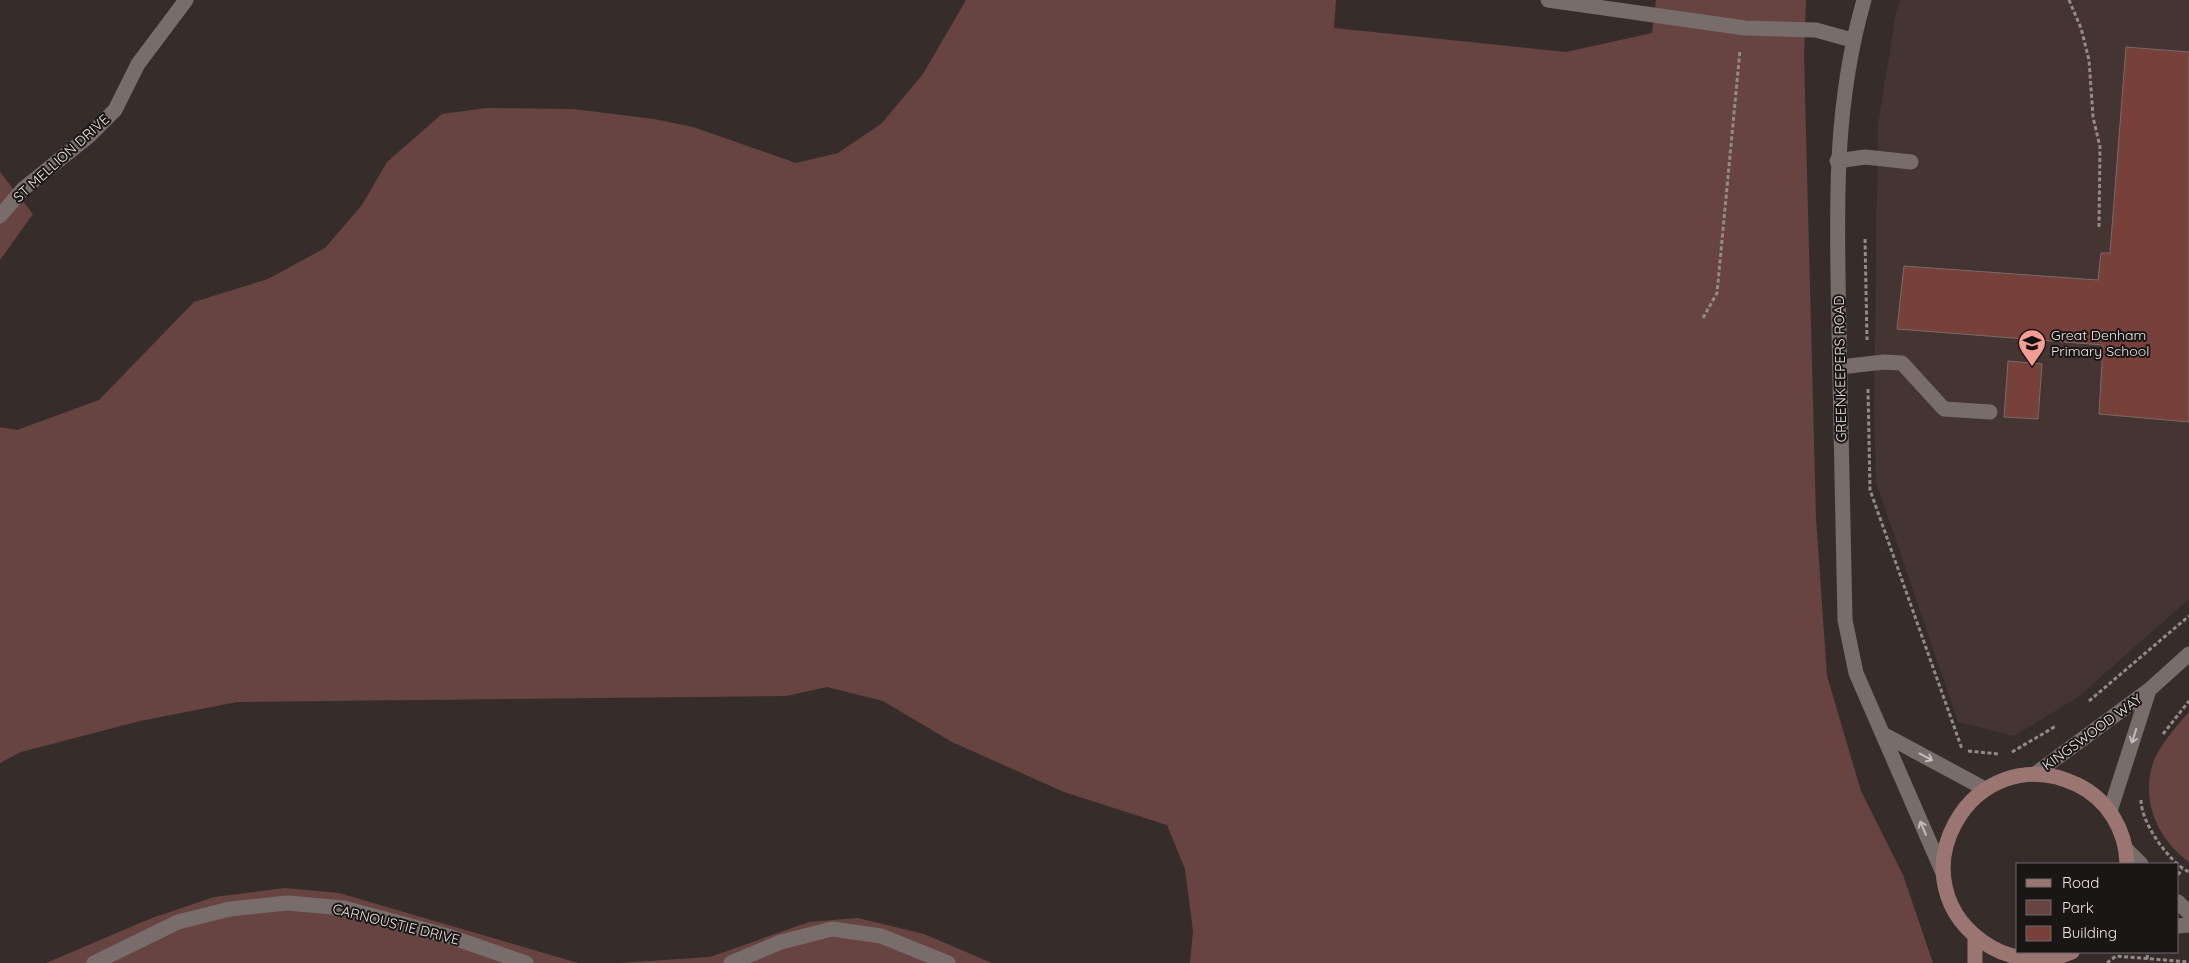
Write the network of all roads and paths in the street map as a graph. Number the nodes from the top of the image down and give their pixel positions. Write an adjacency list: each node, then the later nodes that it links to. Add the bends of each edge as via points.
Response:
1 (186, 0): 9 (street, ST MELLION DRIVE, via 138,64 115,110 89,136 23,189)
2 (1548, 0): 5 (street)
3 (1864, 0): 6 (street, GREENKEEPERS ROAD)
4 (2069, 0): 10 (path, via 2081,28 2089,60 2092,117 2100,147)
5 (1740, 27): 6 (street, via 1816,30); 12 (path, via 1716,294)
6 (1852, 40): 7 (street, GREENKEEPERS ROAD)
7 (1837, 161): 8 (street, via 1865,157); 14 (street, GREENKEEPERS ROAD)
8 (1911, 162)
9 (0, 216)
10 (2099, 227)
11 (1864, 238): 13 (path)
12 (1703, 318)
13 (1867, 333)
14 (1840, 366): 16 (street, via 1902,363 1944,409); 23 (street, GREENKEEPERS ROAD, via 1845,620 1856,673)
15 (1869, 394): 22 (path, via 1870,490 1963,750 2007,755)
16 (1990, 412)
17 (2189, 616): 21 (path)
18 (2189, 654): 19 (street, KINGSWOOD WAY)
19 (2149, 690): 25 (street, KINGSWOOD WAY); 28 (street, KINGSWOOD WAY, one-way to 28)
20 (2189, 702): 24 (path)
21 (2083, 706)
22 (2060, 723)
23 (1883, 734): 26 (street, one-way to 26); 34 (street, GREENKEEPERS ROAD, one-way to 23)
24 (2157, 741)
25 (2035, 774): 26 (street, via 2010,778); 28 (street, via 2064,778 2089,791)
26 (1985, 789): 34 (street, via 1961,811 1946,840)
27 (2142, 794): 31 (path, via 2141,804 2154,837)
28 (2110, 811): 29 (street, via 2120,829)
29 (2127, 857): 30 (street)
30 (2139, 863)
31 (2177, 863)
32 (2179, 865): 33 (path)
33 (2182, 868): 35 (path); 36 (path)
34 (1943, 872): 39 (street, via 1952,908)
35 (2189, 872)
36 (2179, 873)
37 (2179, 903): 38 (street)
38 (2189, 913)
39 (1975, 938): 41 (street, via 2002,954 2032,960); 48 (street)
40 (2148, 953): 42 (path)
41 (2064, 957)
42 (2148, 959): 43 (path); 49 (path, via 2116,956)
43 (2189, 962)
44 (94, 963): 45 (street, CARNOUSTIE DRIVE, via 178,922 230,909 287,903 344,908 448,936)
45 (526, 963)
46 (731, 963): 47 (street, via 781,942 832,929 881,936)
47 (948, 963)
48 (1976, 963)
49 (2107, 963)

